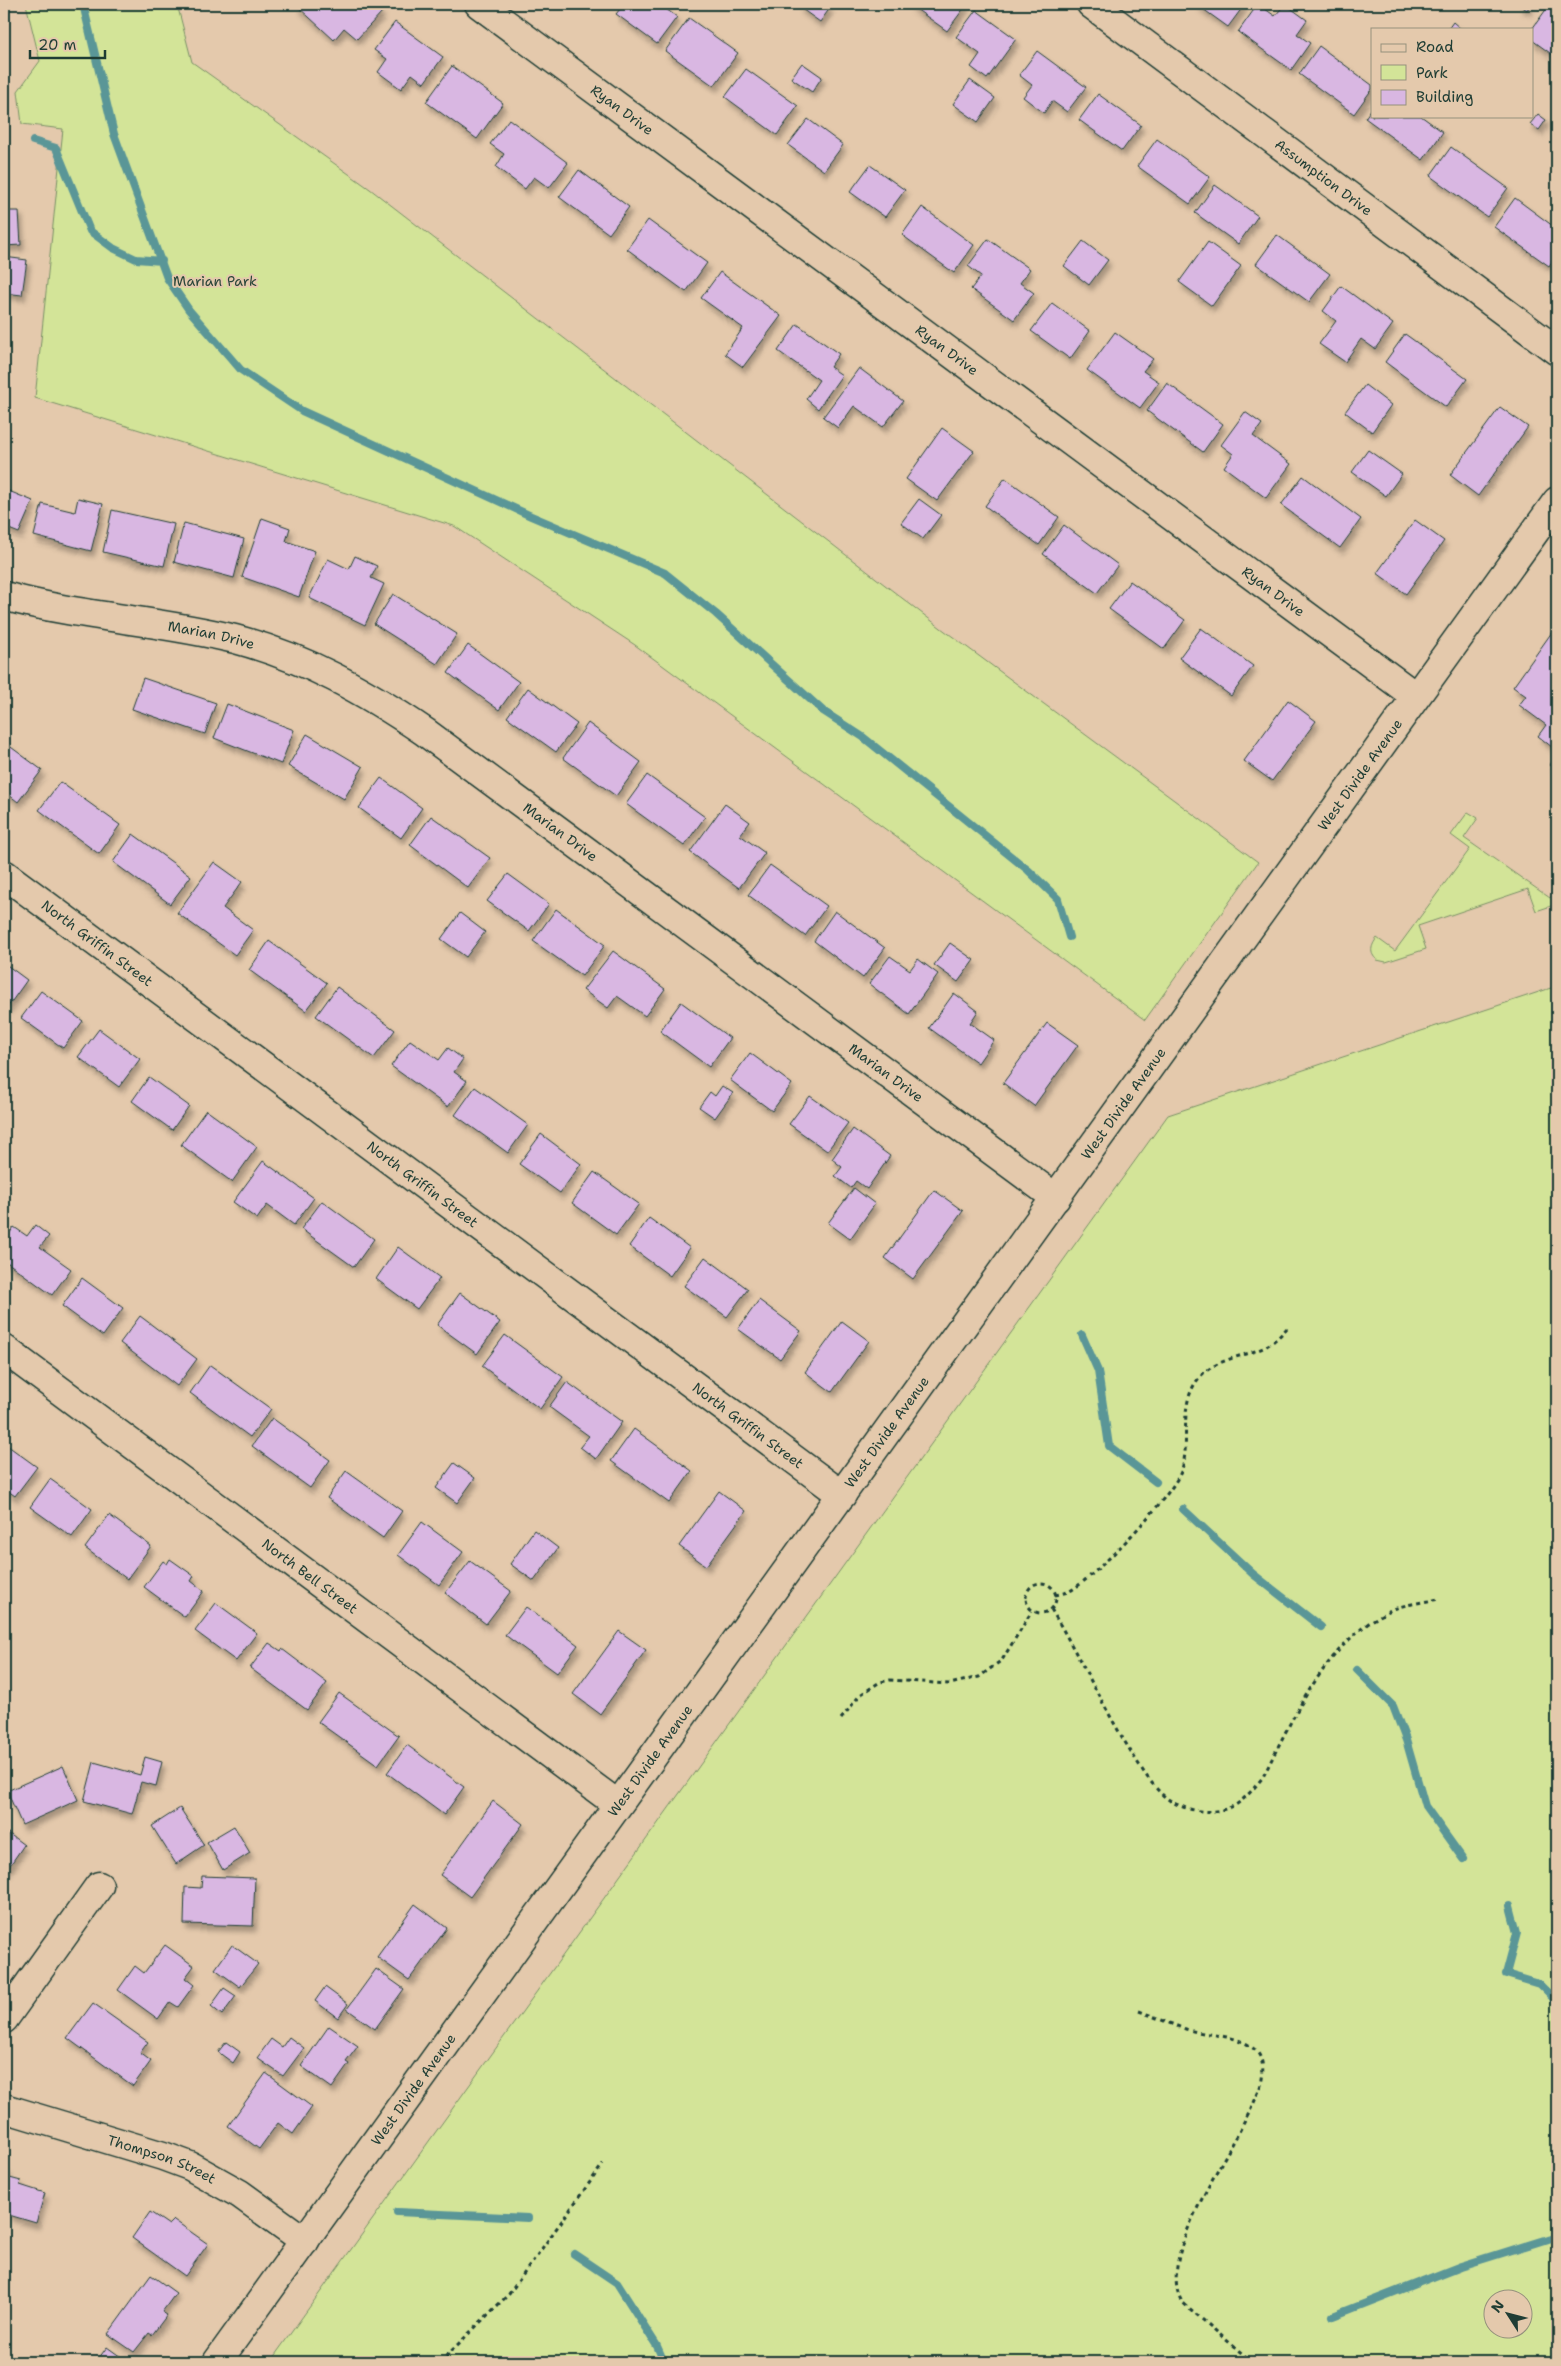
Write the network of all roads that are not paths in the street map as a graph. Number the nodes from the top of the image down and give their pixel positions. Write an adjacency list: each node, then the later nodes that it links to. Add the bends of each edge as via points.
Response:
1 (480, 4): 6 (street, Ryan Drive)
2 (1091, 4): 3 (street, Assumption Drive)
3 (1557, 351)
4 (1557, 501): 6 (street, West Divide Avenue)
5 (4, 596): 8 (street, Marian Drive, via 235,640 311,664 349,683 426,732)
6 (1415, 696): 8 (street, West Divide Avenue)
7 (4, 874): 10 (street, North Griffin Street)
8 (1056, 1198): 10 (street, West Divide Avenue)
9 (4, 1349): 11 (street, North Bell Street)
10 (842, 1495): 11 (street, West Divide Avenue)
11 (618, 1804): 15 (street, West Divide Avenue)
12 (99, 1886): 13 (street)
13 (4, 2019)
14 (4, 2108): 15 (street, Thompson Street, via 190,2166 240,2194)
15 (305, 2240): 16 (street, West Divide Avenue)
16 (217, 2362)

